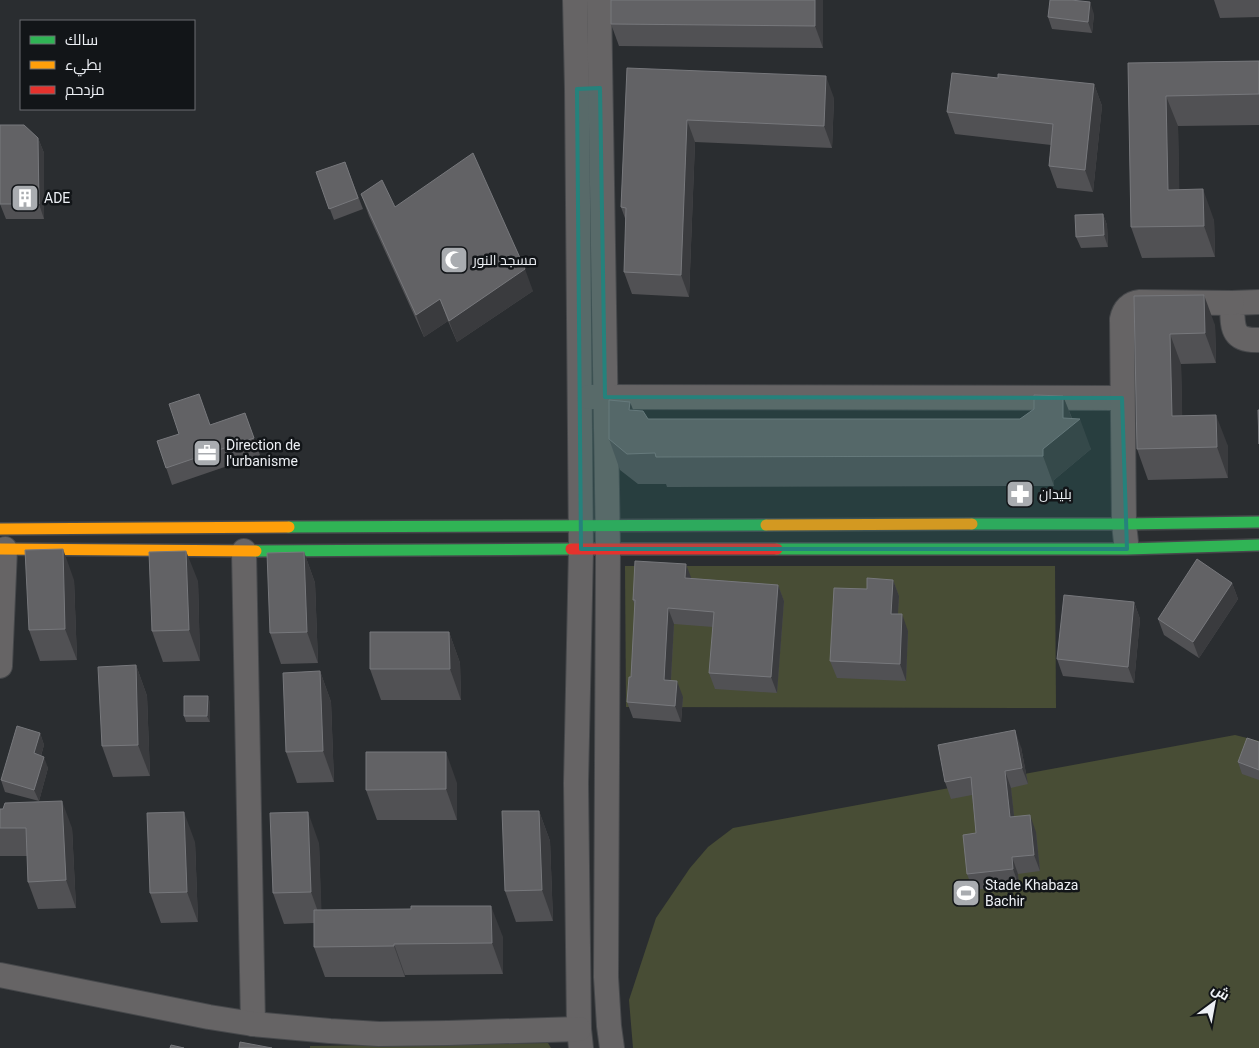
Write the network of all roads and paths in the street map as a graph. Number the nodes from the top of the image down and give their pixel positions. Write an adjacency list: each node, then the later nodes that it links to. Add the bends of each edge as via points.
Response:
1 (575, 0): 3 (street)
2 (599, 0): 4 (street)
3 (577, 88): 4 (street); 8 (street)
4 (600, 88): 9 (street)
5 (1259, 302): 6 (street)
6 (1232, 303): 7 (street, via 1237,334 1246,340); 10 (street, via 1140,302 1130,305 1122,319)
7 (1259, 340)
8 (580, 397): 9 (street); 13 (street)
9 (605, 397): 10 (street); 14 (street)
10 (1122, 398): 12 (street)
11 (1259, 522): 12 (street)
12 (1124, 524): 14 (street); 17 (street)
13 (581, 525): 14 (street); 15 (street); 18 (street)
14 (607, 525): 19 (street)
15 (2, 542): 20 (street); 21 (street)
16 (1259, 545): 17 (street)
17 (1127, 548): 19 (street)
18 (581, 549): 19 (street); 20 (street); 24 (street, via 576,783)
19 (608, 550): 25 (street, via 606,978)
20 (244, 551): 23 (street)
21 (0, 666)
22 (0, 975): 23 (street)
23 (253, 1024): 24 (street, via 379,1034 457,1033)
24 (580, 1038)
25 (612, 1048)

